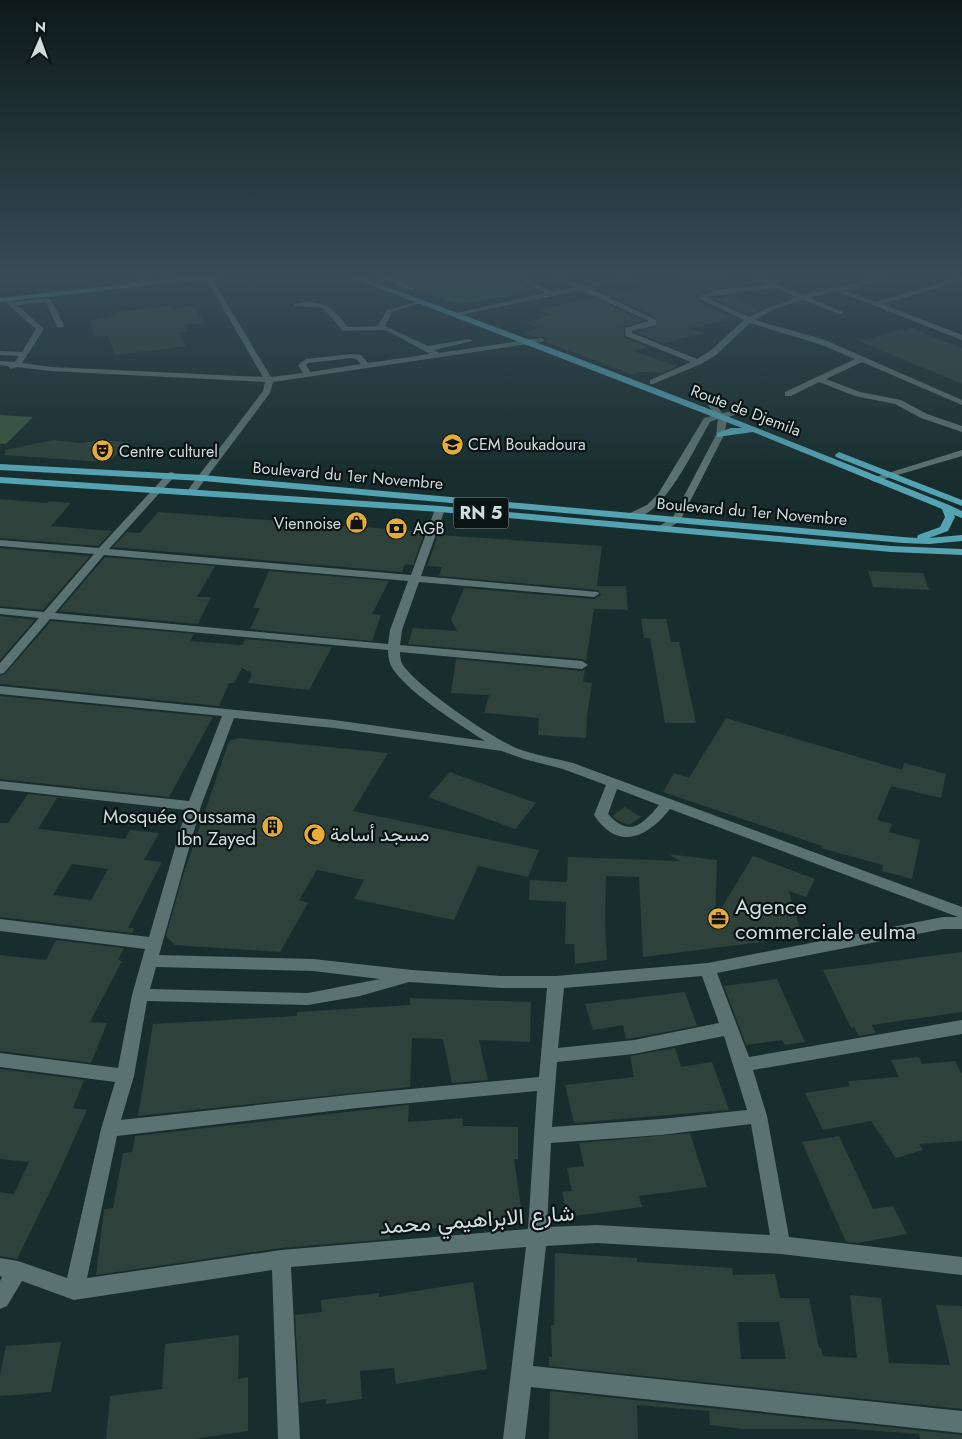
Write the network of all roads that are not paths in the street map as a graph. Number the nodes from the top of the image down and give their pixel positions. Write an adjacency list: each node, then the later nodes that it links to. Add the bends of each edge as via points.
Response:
1 (31, 342): 12 (street)
2 (247, 342): 22 (street)
3 (414, 342): 10 (street)
4 (463, 342): 10 (street)
5 (546, 342): 23 (main road, Route de Djemila)
6 (649, 342): 15 (street)
7 (725, 342): 15 (street)
8 (821, 342): 14 (street)
9 (532, 343): 13 (street); 28 (main road, Route de Djemila)
10 (426, 349): 13 (street)
11 (0, 353): 12 (street)
12 (24, 354): 17 (street)
13 (438, 356): 18 (street)
14 (862, 359): 21 (street); 25 (street)
15 (698, 362): 23 (street)
16 (0, 363): 17 (street)
17 (18, 364): 19 (street); 22 (street, via 50,369)
18 (366, 366): 20 (street); 20 (street, via 352,356 306,361 302,365)
19 (0, 372)
20 (308, 375): 22 (street)
21 (818, 379): 24 (street); 30 (street, via 858,394 898,402)
22 (269, 380): 40 (street, via 267,391)
23 (653, 382): 26 (main road, Route de Djemila)
24 (788, 394)
25 (962, 403)
26 (712, 405): 27 (main road, Route de Djemila); 28 (street)
27 (733, 414): 28 (street); 38 (main road, Route de Djemila)
28 (719, 416): 32 (main road, Route de Djemila); 33 (street, via 723,422); 49 (street, via 708,420 662,496 650,507)
29 (962, 420): 30 (street)
30 (951, 425): 31 (street)
31 (962, 429)
32 (761, 432): 33 (main road, via 738,430); 41 (main road, Route de Djemila)
33 (720, 435): 50 (street)
34 (962, 453): 35 (street)
35 (933, 461): 36 (street); 38 (street)
36 (962, 463)
37 (2, 470): 39 (main road, Boulevard du 1er Novembre / RN 5)
38 (888, 474): 41 (street); 45 (main road, Route de Djemila)
39 (171, 475): 40 (main road, Boulevard du 1er Novembre / RN 5); 43 (street)
40 (203, 478): 44 (street); 49 (main road, Boulevard du 1er Novembre / RN 5)
41 (874, 479): 46 (main road, Route de Djemila)
42 (0, 480): 43 (main road, Boulevard du 1er Novembre / RN 5)
43 (160, 489): 44 (main road, Boulevard du 1er Novembre / RN 5); 56 (street)
44 (192, 492): 47 (main road, Boulevard du 1er Novembre / RN 5)
45 (962, 503)
46 (946, 507): 48 (main road, Route de Djemila); 54 (main road, via 950,517 944,529)
47 (440, 509): 51 (main road, Boulevard du 1er Novembre / RN 5); 58 (street)
48 (962, 515)
49 (631, 516): 50 (main road, Boulevard du 1er Novembre / RN 5)
50 (676, 519): 51 (street); 52 (main road, Boulevard du 1er Novembre / RN 5)
51 (660, 529): 52 (main road, Boulevard du 1er Novembre / RN 5)
52 (780, 534): 54 (main road, Boulevard du 1er Novembre / RN 5); 57 (main road, Boulevard du 1er Novembre / RN 5, via 891,549)
53 (962, 538): 54 (main road, Boulevard du 1er Novembre / RN 5)
54 (914, 540)
55 (0, 543): 56 (street)
56 (101, 552): 58 (street); 61 (street)
57 (962, 552)
58 (415, 579): 59 (street); 62 (street)
59 (594, 594)
60 (0, 611): 61 (street)
61 (47, 615): 62 (street); 64 (street)
62 (393, 647): 63 (street); 67 (street, via 397,666 413,684)
63 (582, 665)
64 (0, 670)
65 (0, 690): 66 (street)
66 (229, 714): 67 (street, via 334,724); 71 (street)
67 (506, 748): 68 (street, via 568,766)
68 (613, 784): 70 (street); 70 (street, via 601,815 616,829 634,833 650,826)
69 (0, 786): 71 (street)
70 (667, 804): 72 (street)
71 (194, 806): 75 (street)
72 (962, 913)
73 (962, 923): 77 (street, via 943,923)
74 (0, 925): 75 (street)
75 (155, 944): 76 (street)
76 (151, 961): 78 (street, via 313,965); 80 (street)
77 (708, 969): 79 (street); 81 (street)
78 (412, 976): 79 (street); 80 (street, via 308,999)
79 (556, 982): 83 (street)
80 (140, 995): 86 (street)
81 (730, 1028): 83 (street, via 634,1048); 85 (street)
82 (962, 1028): 85 (street)
83 (551, 1056): 87 (street)
84 (0, 1060): 86 (street)
85 (743, 1065): 88 (street)
86 (125, 1076): 89 (street)
87 (548, 1083): 89 (street); 90 (street)
88 (758, 1116): 90 (street); 92 (street)
89 (110, 1129): 96 (street)
90 (542, 1136): 91 (street)
91 (537, 1237): 92 (street, شارع الابراهيمي محمد, via 596,1234); 93 (street, شارع الابراهيمي محمد); 98 (street)
92 (781, 1245): 94 (street, شارع الابراهيمي محمد)
93 (281, 1259): 96 (street, شارع الابراهيمي محمد); 100 (street)
94 (962, 1266)
95 (9, 1269): 96 (street, شارع الابراهيمي محمد); 97 (street)
96 (74, 1290)
97 (0, 1300)
98 (520, 1375): 99 (street); 101 (street)
99 (962, 1422)
100 (289, 1439)
101 (514, 1439)

